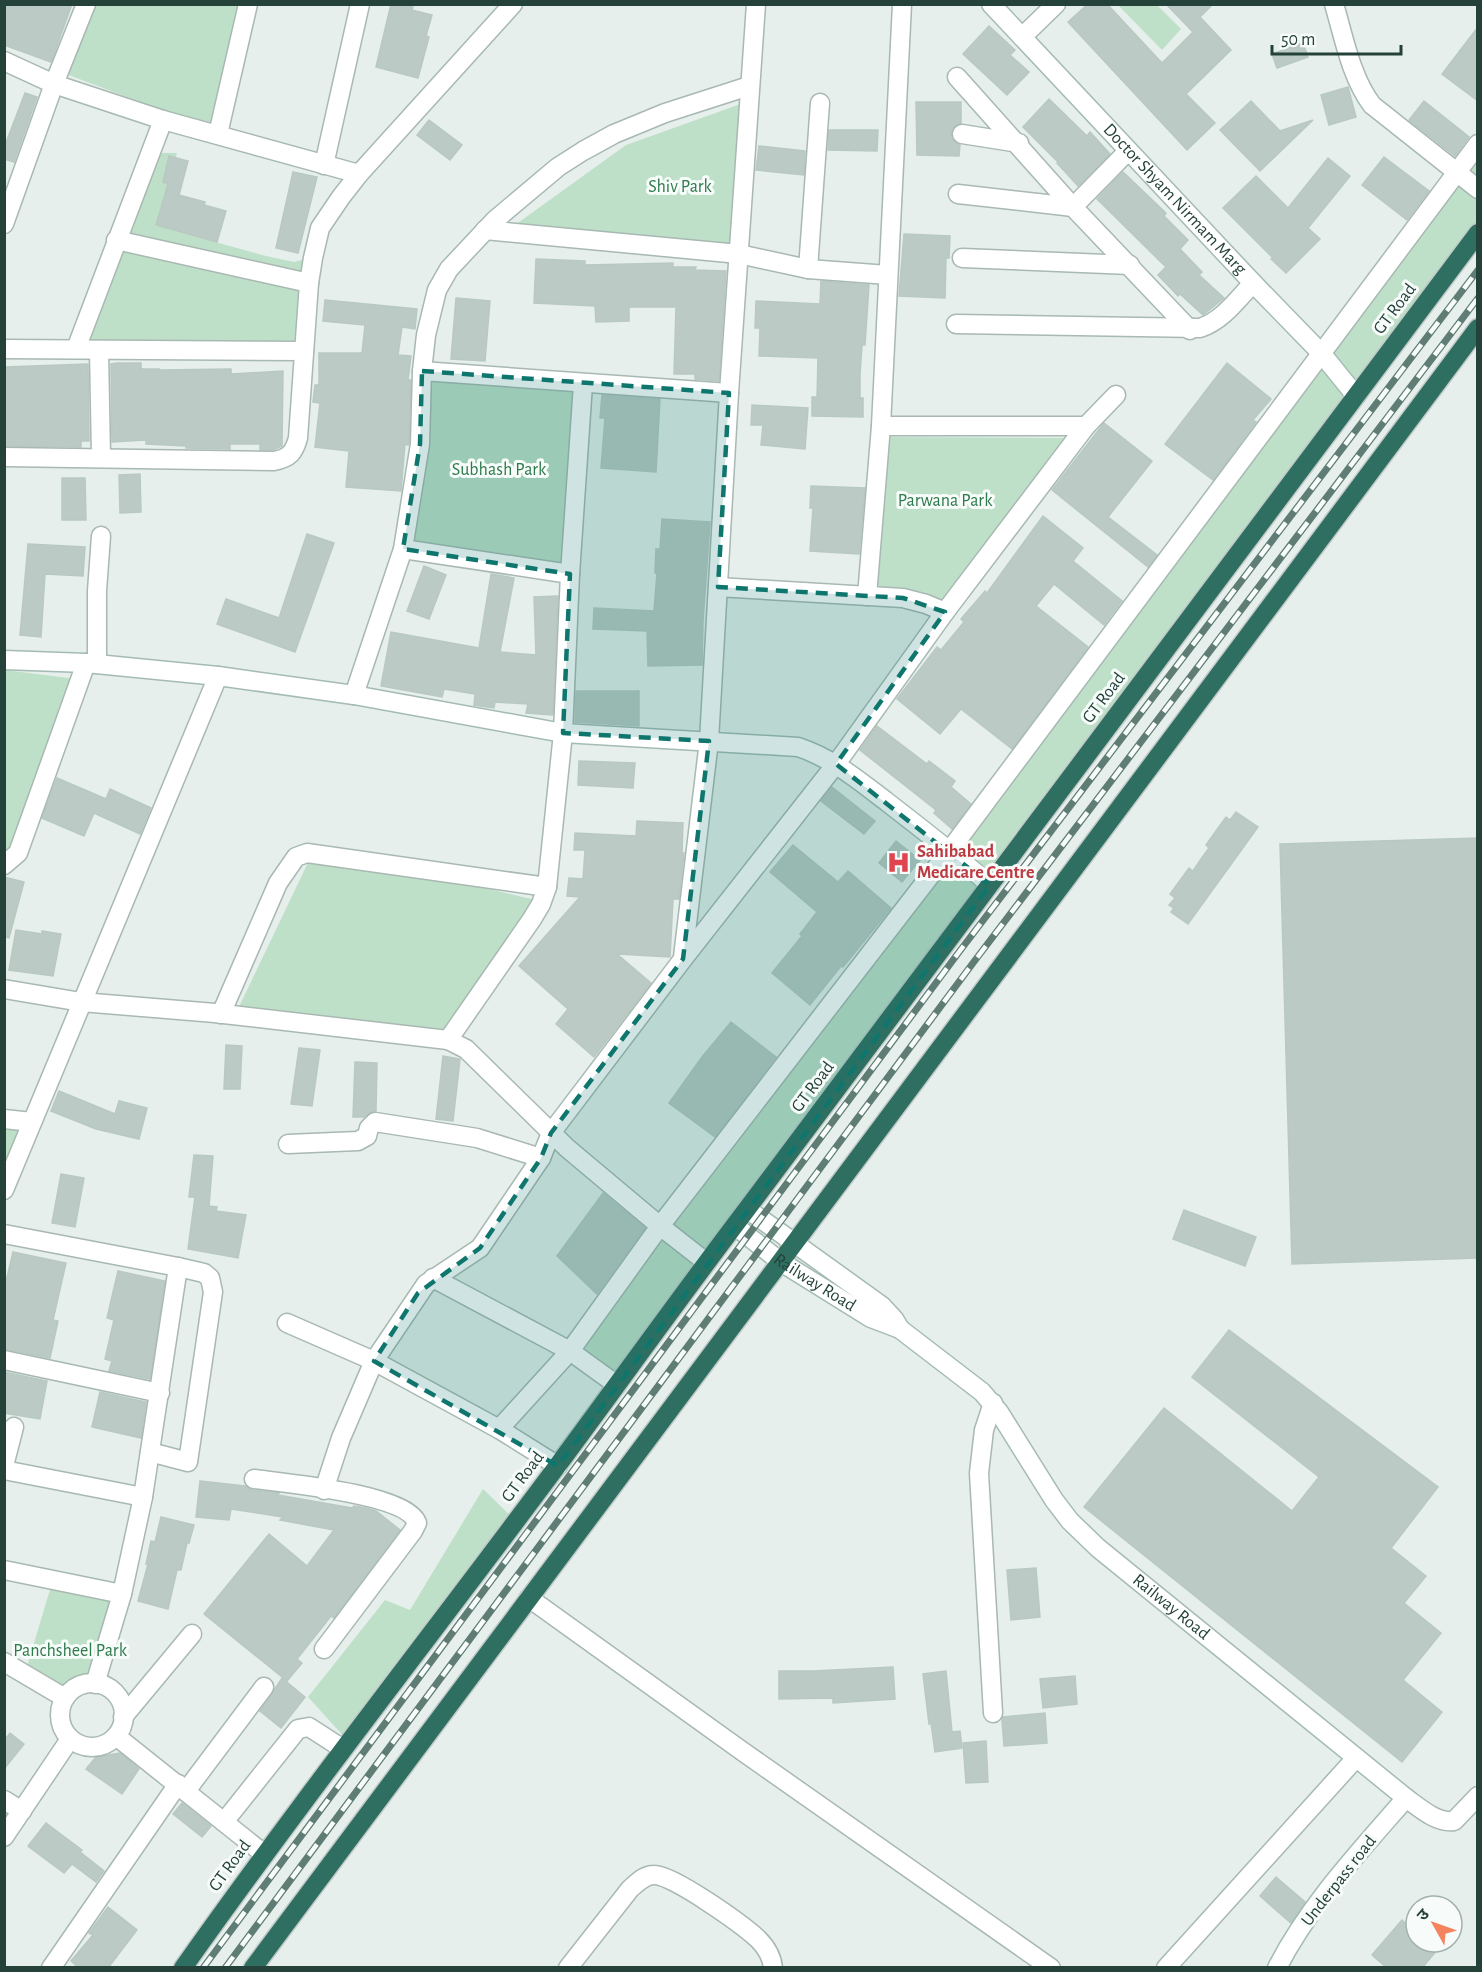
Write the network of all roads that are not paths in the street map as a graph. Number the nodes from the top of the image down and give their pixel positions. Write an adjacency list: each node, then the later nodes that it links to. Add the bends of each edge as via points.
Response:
1 (86, 4): 13 (street)
2 (248, 4): 17 (street)
3 (360, 4): 22 (street)
4 (513, 4): 24 (street)
5 (756, 4): 14 (street)
6 (902, 4): 37 (street)
7 (991, 4): 10 (street, Doctor Shyam Nirmam Marg)
8 (1056, 4): 10 (street)
9 (1334, 4): 23 (street, via 1349,56 1371,105)
10 (1022, 37): 21 (street, Doctor Shyam Nirmam Marg)
11 (4, 62): 13 (street)
12 (957, 77): 19 (street)
13 (54, 84): 16 (street); 25 (street)
14 (748, 86): 30 (street, via 614,134 558,167); 33 (street)
15 (820, 103): 36 (street)
16 (163, 120): 17 (street); 32 (street)
17 (218, 134): 22 (street)
18 (962, 134): 19 (street)
19 (1018, 144): 28 (street)
20 (1478, 144): 23 (street)
21 (1128, 151): 28 (street); 39 (street, Doctor Shyam Nirmam Marg)
22 (324, 165): 24 (street)
23 (1456, 173): 26 (street); 47 (street)
24 (359, 174): 38 (street, via 320,228)
25 (11, 187): 29 (street)
26 (1478, 189)
27 (958, 194): 28 (street)
28 (1074, 207): 35 (street)
29 (4, 224)
30 (484, 230): 33 (street); 48 (street, via 449,269 437,290)
31 (1478, 233): 52 (highway, GT Road)
32 (116, 240): 38 (street); 44 (street)
33 (739, 254): 36 (street); 50 (street)
34 (962, 258): 35 (street)
35 (1130, 265): 42 (street)
36 (808, 269): 37 (street)
37 (888, 275): 53 (street)
38 (309, 283): 46 (street)
39 (1252, 283): 42 (street, via 1210,325); 47 (street, Doctor Shyam Nirmam Marg)
40 (956, 324): 42 (street)
41 (1478, 328): 89 (highway)
42 (1190, 330)
43 (4, 349): 44 (street)
44 (76, 349): 45 (street)
45 (99, 350): 46 (street); 56 (street)
46 (304, 351): 56 (street, via 298,438 294,451 286,458 274,461)
47 (1322, 354): 52 (street, Doctor Shyam Nirmam Marg); 70 (street)
48 (422, 371): 49 (street); 58 (street, via 420,444)
49 (583, 384): 50 (street); 59 (street)
50 (729, 393): 60 (street)
51 (1116, 395): 54 (street)
52 (1356, 396): 72 (highway, GT Road)
53 (881, 426): 54 (street); 61 (street)
54 (1086, 426): 62 (street)
55 (4, 457): 56 (street)
56 (101, 457)
57 (101, 536): 64 (street)
58 (403, 549): 59 (street); 66 (street)
59 (570, 574): 67 (street)
60 (718, 587): 61 (street); 68 (street)
61 (867, 596): 62 (street, via 903,598)
62 (945, 612): 69 (street)
63 (4, 660): 64 (street)
64 (91, 664): 65 (street); 71 (street, via 22,844)
65 (218, 676): 66 (street); 76 (street)
66 (354, 695): 67 (street)
67 (562, 733): 68 (street); 73 (street)
68 (710, 741): 69 (street, via 798,747); 74 (street)
69 (837, 764): 70 (street); 74 (street)
70 (950, 850): 72 (street); 86 (street)
71 (4, 865)
72 (990, 885): 85 (highway, GT Road)
73 (547, 887): 77 (street, via 319,853 296,857 278,883); 78 (street, via 532,919)
74 (683, 958): 81 (street)
75 (4, 989): 76 (street)
76 (81, 1002): 77 (street); 80 (street)
77 (220, 1014): 78 (street)
78 (448, 1040): 81 (street, via 466,1049)
79 (4, 1119): 80 (street)
80 (32, 1122): 84 (street)
81 (551, 1133): 83 (street); 86 (street)
82 (288, 1144): 83 (street, via 358,1141 367,1136 375,1122 477,1138)
83 (541, 1158): 93 (street, via 480,1248)
84 (4, 1190)
85 (747, 1209): 87 (highway, GT Road); 89 (street, Railway Road)
86 (660, 1226): 90 (street); 96 (street)
87 (735, 1226): 90 (highway, GT Road); 91 (street, Railway Road)
88 (4, 1234): 92 (street)
89 (794, 1244): 91 (highway); 95 (street, Railway Road, via 882,1306)
90 (706, 1262): 99 (highway, GT Road)
91 (781, 1262): 95 (street, Railway Road, via 871,1318); 113 (highway)
92 (178, 1267): 100 (street); 104 (street, via 204,1273 212,1284 188,1462)
93 (434, 1278): 96 (street); 98 (street, via 418,1293)
94 (286, 1323): 98 (street)
95 (900, 1329): 101 (street, Railway Road)
96 (570, 1351): 99 (street); 103 (street)
97 (4, 1360): 100 (street)
98 (374, 1361): 103 (street); 109 (street)
99 (617, 1385): 106 (highway, GT Road)
100 (159, 1393): 104 (street)
101 (993, 1403): 120 (street, via 984,1430 979,1473); 125 (street, Railway Road, via 1054,1500 1098,1548)
102 (14, 1427): 105 (street)
103 (499, 1429): 106 (street)
104 (150, 1452): 110 (street)
105 (4, 1466)
106 (558, 1466): 124 (highway, GT Road)
107 (4, 1470): 110 (street)
108 (254, 1479): 109 (street)
109 (324, 1490): 115 (street, via 368,1496 409,1512 417,1523)
110 (143, 1497): 112 (street)
111 (4, 1570): 112 (street)
112 (122, 1594): 117 (street)
113 (530, 1598): 136 (highway); 139 (street)
114 (192, 1634): 121 (street)
115 (324, 1649)
116 (4, 1662): 119 (street)
117 (95, 1683): 119 (street, via 78,1686); 121 (street, via 118,1697)
118 (264, 1687): 126 (street)
119 (65, 1698): 123 (street, via 60,1722)
120 (993, 1713)
121 (123, 1717): 122 (street)
122 (116, 1736): 123 (street, via 98,1747 78,1745); 126 (street)
123 (70, 1739): 130 (street)
124 (343, 1749): 131 (street, via 309,1727 298,1729); 133 (highway, GT Road)
125 (1356, 1758): 128 (street, Railway Road); 140 (street)
126 (182, 1788): 131 (street); 134 (street)
127 (1478, 1797): 128 (street, Railway Road, via 1454,1821 1445,1822)
128 (1406, 1798): 141 (street, Underpass road, via 1343,1872)
129 (4, 1800): 130 (street)
130 (22, 1811): 132 (street)
131 (224, 1822): 133 (street)
132 (4, 1837)
133 (264, 1854): 135 (highway, GT Road)
134 (51, 1968)
135 (183, 1968)
136 (253, 1968)
137 (568, 1968): 138 (street, via 630,1889 642,1878 654,1875 668,1878 696,1895 757,1939)
138 (772, 1968)
139 (1051, 1968)
140 (1167, 1968)
141 (1277, 1968)

